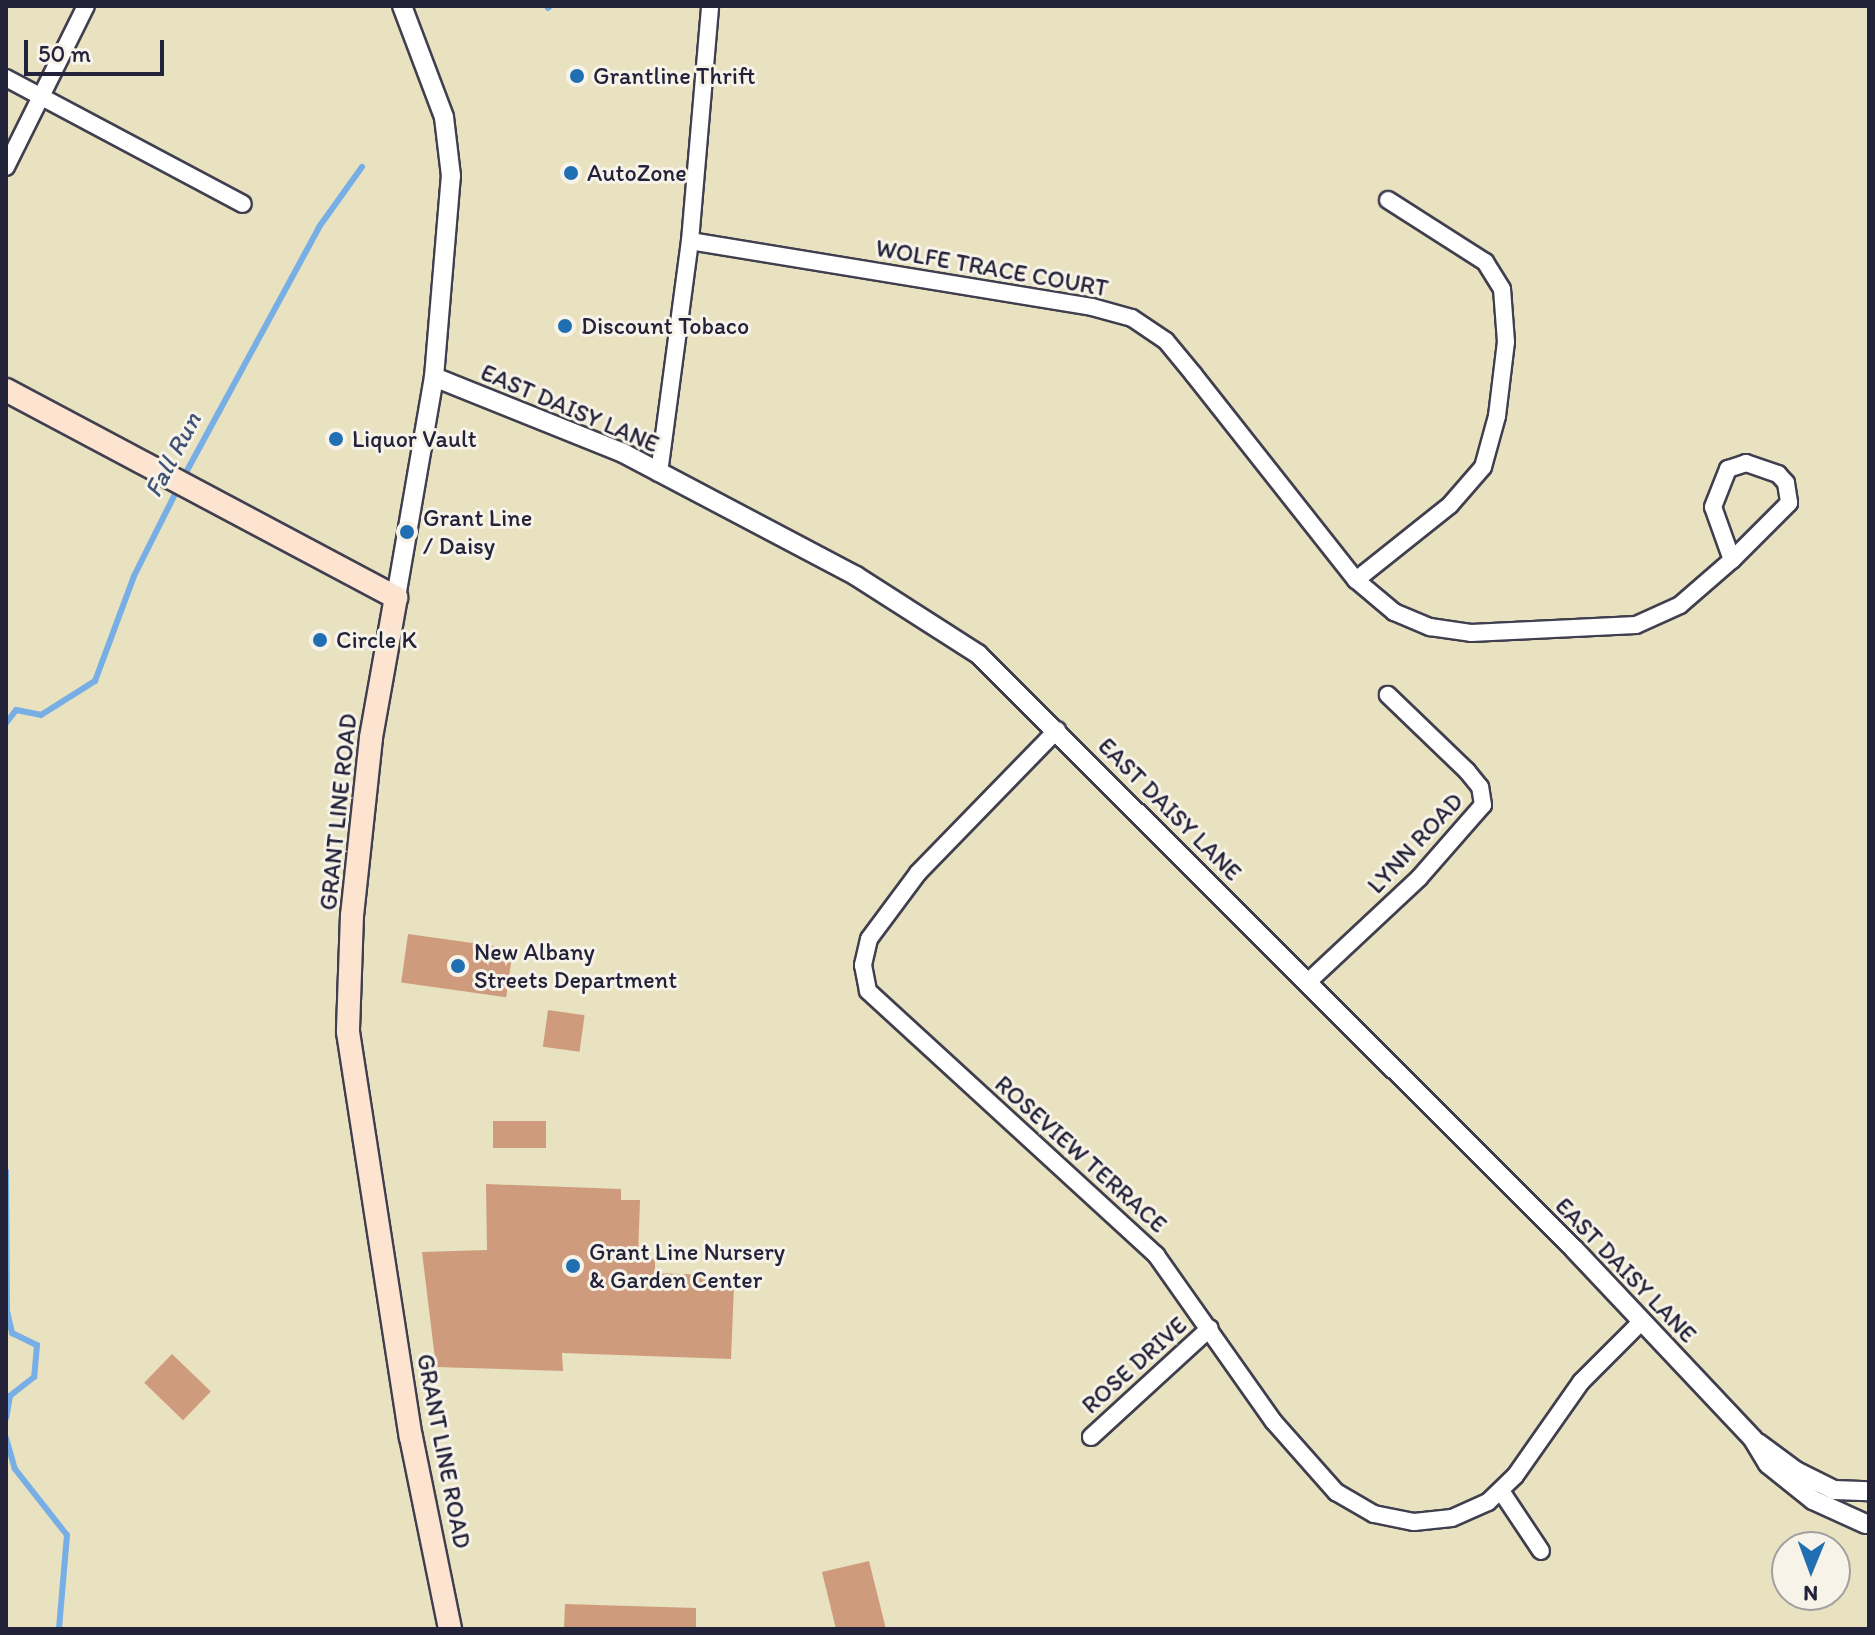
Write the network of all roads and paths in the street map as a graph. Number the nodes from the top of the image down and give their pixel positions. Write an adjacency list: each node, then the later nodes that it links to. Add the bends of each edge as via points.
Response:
1 (86, 6): 5 (street)
2 (402, 6): 10 (street, GRANT LINE ROAD, via 436,89 449,147 451,206)
3 (710, 6): 9 (street)
4 (6, 78): 5 (street)
5 (40, 98): 6 (street); 8 (street)
6 (6, 167)
7 (1388, 200): 14 (street, via 1485,262 1502,289 1506,342 1497,416 1483,467 1450,505)
8 (243, 204)
9 (690, 241): 12 (street); 14 (street, WOLFE TRACE COURT, via 1132,318 1166,341)
10 (434, 377): 12 (street, EAST DAISY LANE, via 554,423); 15 (street, GRANT LINE ROAD)
11 (6, 390): 15 (main road)
12 (659, 473): 17 (street, EAST DAISY LANE, via 918,612 978,654)
13 (1732, 560): 13 (street, WOLFE TRACE COURT, via 1715,519 1718,487 1737,464 1769,468 1786,483 1789,503); 14 (street, WOLFE TRACE COURT, via 1666,613 1602,630 1451,632 1394,612)
14 (1356, 580)
15 (396, 597): 27 (main road, GRANT LINE ROAD, via 371,738 352,915 348,1032 411,1437)
16 (1388, 695): 18 (street, LYNN ROAD, via 1467,771 1480,787 1483,805 1419,878)
17 (1057, 730): 18 (street, EAST DAISY LANE); 20 (street, ROSEVIEW TERRACE, via 918,873 869,939 863,965 868,991 1138,1236)
18 (1308, 982): 19 (street, EAST DAISY LANE)
19 (1641, 1322): 22 (street, EAST DAISY LANE); 23 (street, ROSEVIEW TERRACE, via 1581,1382)
20 (1210, 1328): 21 (street, ROSE DRIVE); 23 (street, ROSEVIEW TERRACE, via 1274,1422 1336,1492 1354,1503 1393,1520 1433,1521 1464,1512)
21 (1091, 1437)
22 (1753, 1439): 24 (street, EAST DAISY LANE, via 1822,1485 1846,1494); 25 (street, EAST DAISY LANE, via 1768,1464 1802,1493)
23 (1501, 1491): 26 (street)
24 (1869, 1493): 25 (street)
25 (1868, 1527)
26 (1541, 1551)
27 (450, 1629)

